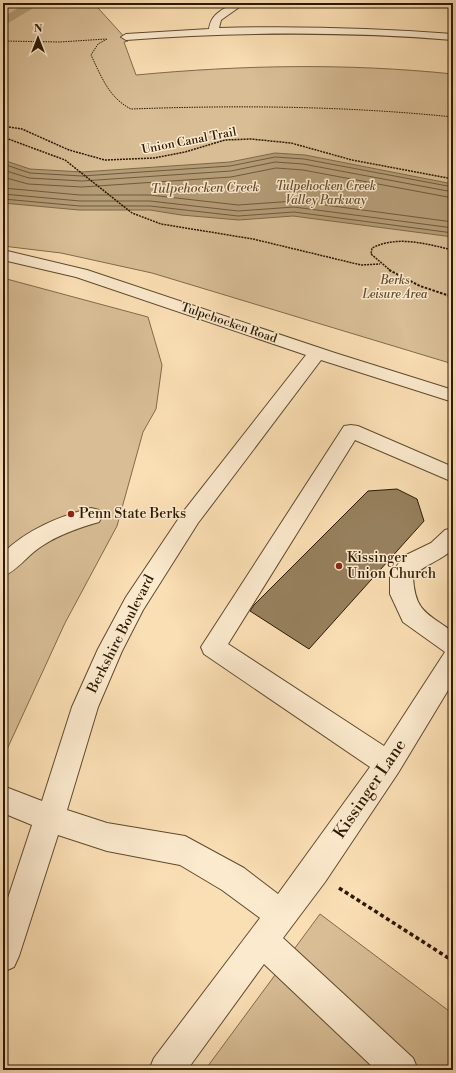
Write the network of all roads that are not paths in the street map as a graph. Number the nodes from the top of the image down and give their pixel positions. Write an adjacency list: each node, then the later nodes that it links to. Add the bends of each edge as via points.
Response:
1 (240, 3): 2 (street, via 215,21)
2 (214, 31): 3 (street, via 340,31); 4 (street)
3 (453, 37)
4 (126, 38)
5 (3, 255): 6 (street, Tulpehocken Road, via 81,273)
6 (323, 355): 7 (street, Tulpehocken Road); 16 (street, Berkshire Boulevard, via 199,504 148,580 115,639 88,698 58,796)
7 (453, 396)
8 (453, 475): 14 (street, via 351,431 213,647)
9 (91, 516): 11 (street, via 74,520 44,533 18,551)
10 (453, 536): 12 (street, via 438,549 412,562 401,575 402,594 411,616)
11 (3, 567)
12 (453, 645)
13 (453, 660): 14 (street, Kissinger Lane)
14 (388, 764): 17 (street, Kissinger Lane)
15 (3, 799): 16 (street)
16 (48, 818): 17 (street, via 107,837 185,851 233,879); 18 (street, Berkshire Boulevard)
17 (273, 929): 19 (street, Kissinger Lane); 20 (street)
18 (3, 956)
19 (166, 1070)
20 (401, 1070)

